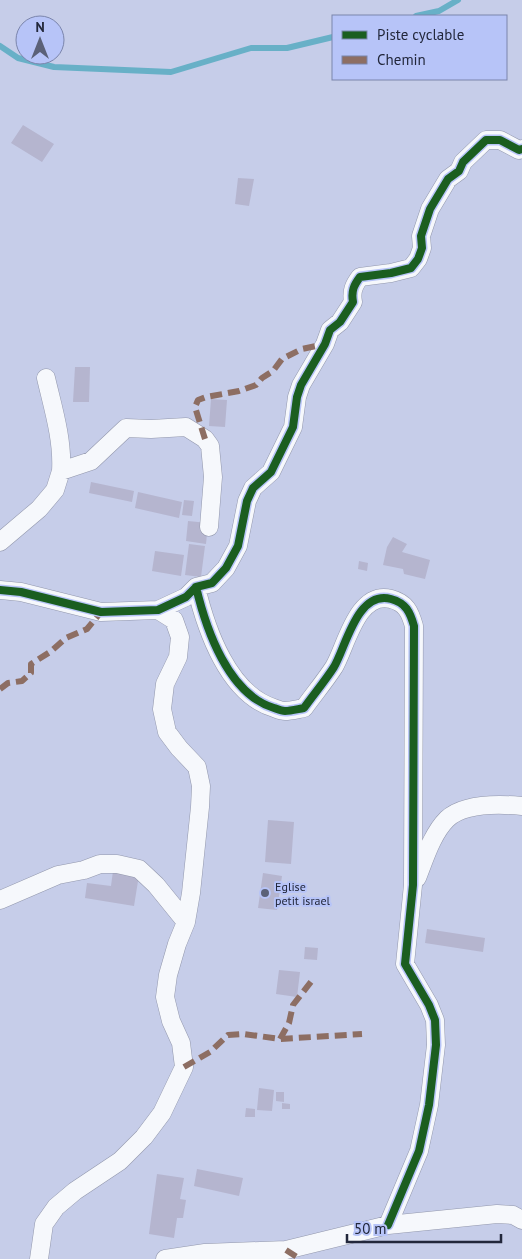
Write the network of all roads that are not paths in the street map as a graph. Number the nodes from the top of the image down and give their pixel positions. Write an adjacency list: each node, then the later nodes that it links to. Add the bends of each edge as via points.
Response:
1 (522, 149): 6 (street, via 500,140 486,140 448,179 430,209 421,236 422,248 411,268 360,277 354,285 353,302 340,322 330,330 301,385 293,427 271,472 253,488 247,501 238,546 226,568 212,583)
2 (46, 378): 3 (street, via 62,456)
3 (60, 472): 4 (street, via 91,461 126,428 186,427 210,446 213,477); 5 (street, via 55,490 39,510)
4 (209, 527)
5 (0, 542)
6 (196, 587): 8 (street, via 186,597); 10 (street, via 210,636 234,678 248,695 263,705 284,711 304,708 335,666 353,624 366,606 386,598 401,601 410,612 414,626)
7 (0, 590): 8 (street, via 21,592 101,612)
8 (158, 610): 12 (street, via 174,620 180,637 178,657 165,684 162,709 167,732 197,767 201,786)
9 (522, 806): 10 (street, via 487,804 448,818 433,840)
10 (414, 885): 14 (street, via 405,964 430,1005 435,1020 436,1045 429,1105 419,1150)
11 (0, 900): 12 (street, via 58,876 100,864 117,864 139,869)
12 (186, 922): 15 (street, via 168,975 165,996 181,1043 184,1067 162,1112 144,1137 120,1161 56,1207 44,1224)
13 (522, 1220): 14 (street, via 513,1215 497,1214)
14 (388, 1225): 16 (street, via 286,1250 205,1253)
15 (38, 1259)
16 (165, 1259)

